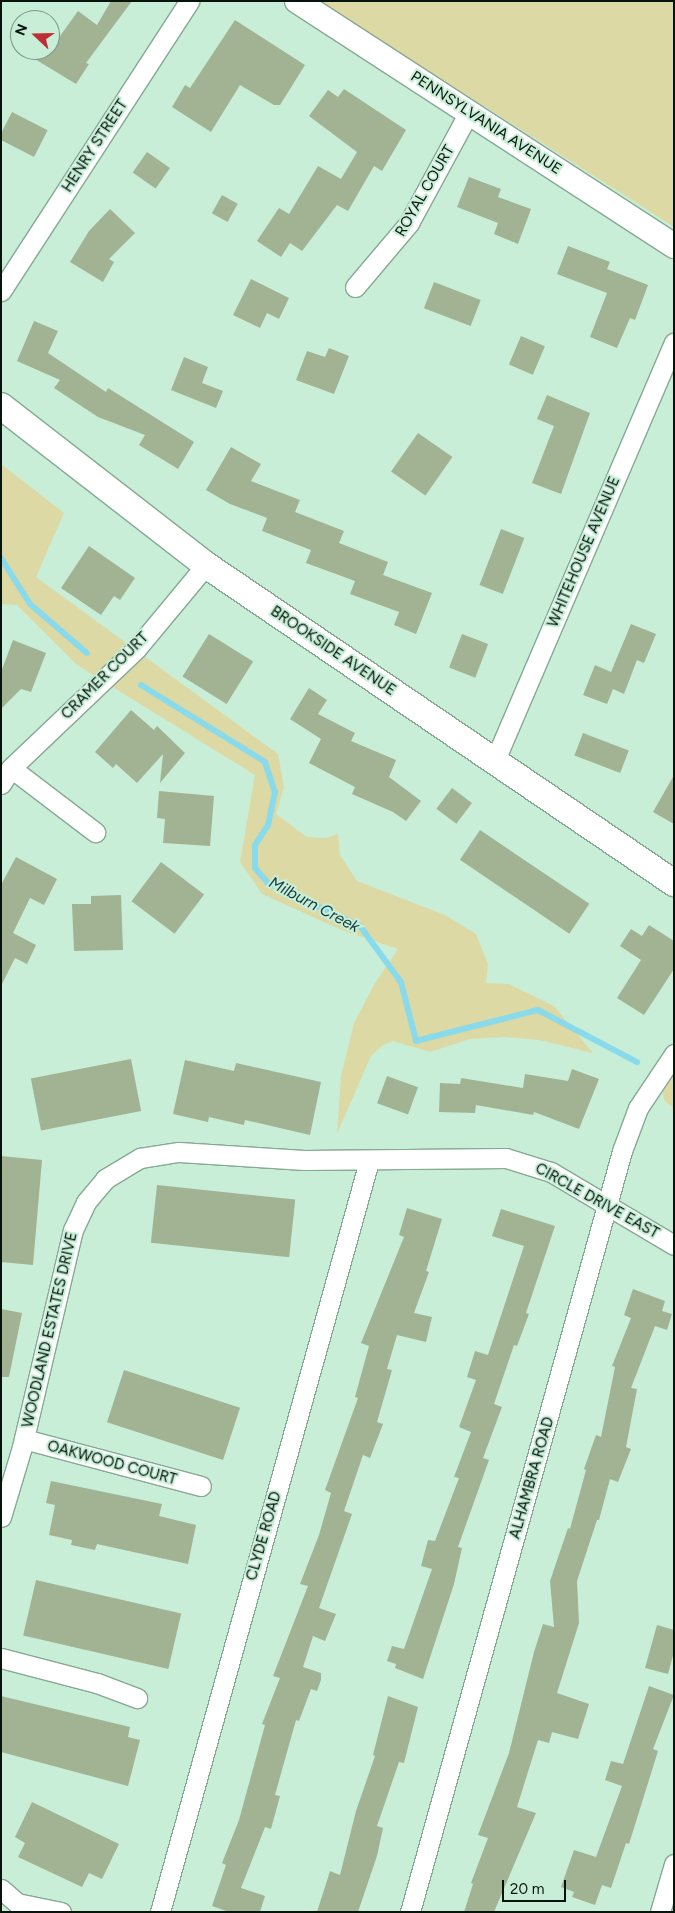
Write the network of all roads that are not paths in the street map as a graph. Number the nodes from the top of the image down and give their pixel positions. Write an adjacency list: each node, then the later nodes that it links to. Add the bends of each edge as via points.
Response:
1 (188, 1): 6 (street, HENRY STREET)
2 (297, 1): 3 (street, PENNSYLVANIA AVENUE)
3 (469, 112): 4 (street, PENNSYLVANIA AVENUE); 5 (street, ROYAL COURT, via 409,223)
4 (674, 246)
5 (355, 287)
6 (1, 291)
7 (674, 344): 10 (street, WHITEHOUSE AVENUE)
8 (1, 406): 9 (main road, BROOKSIDE AVENUE)
9 (206, 565): 10 (main road, BROOKSIDE AVENUE); 11 (street, CRAMER COURT, via 137,648)
10 (495, 760): 14 (main road, BROOKSIDE AVENUE)
11 (11, 768): 12 (street, CRAMER COURT); 13 (street)
12 (1, 784)
13 (95, 832)
14 (674, 883)
15 (674, 1054): 17 (street, ALHAMBRA ROAD, via 638,1108)
16 (369, 1161): 17 (street, CIRCLE DRIVE EAST, via 506,1158 551,1172); 19 (street, WOODLAND ESTATES DRIVE, via 179,1152 140,1158 105,1179 86,1202 73,1230); 27 (street, CLYDE ROAD)
17 (608, 1204): 18 (street, CIRCLE DRIVE EAST); 28 (street, ALHAMBRA ROAD)
18 (674, 1245)
19 (24, 1439): 20 (street, OAKWOOD COURT); 21 (street, WOODLAND ESTATES DRIVE)
20 (201, 1486)
21 (1, 1517)
22 (1, 1658): 23 (street, via 97,1683)
23 (138, 1698)
24 (674, 1864): 29 (street)
25 (1, 1889): 26 (street, via 17,1902)
26 (61, 1912)
27 (160, 1912)
28 (410, 1912)
29 (660, 1912)

